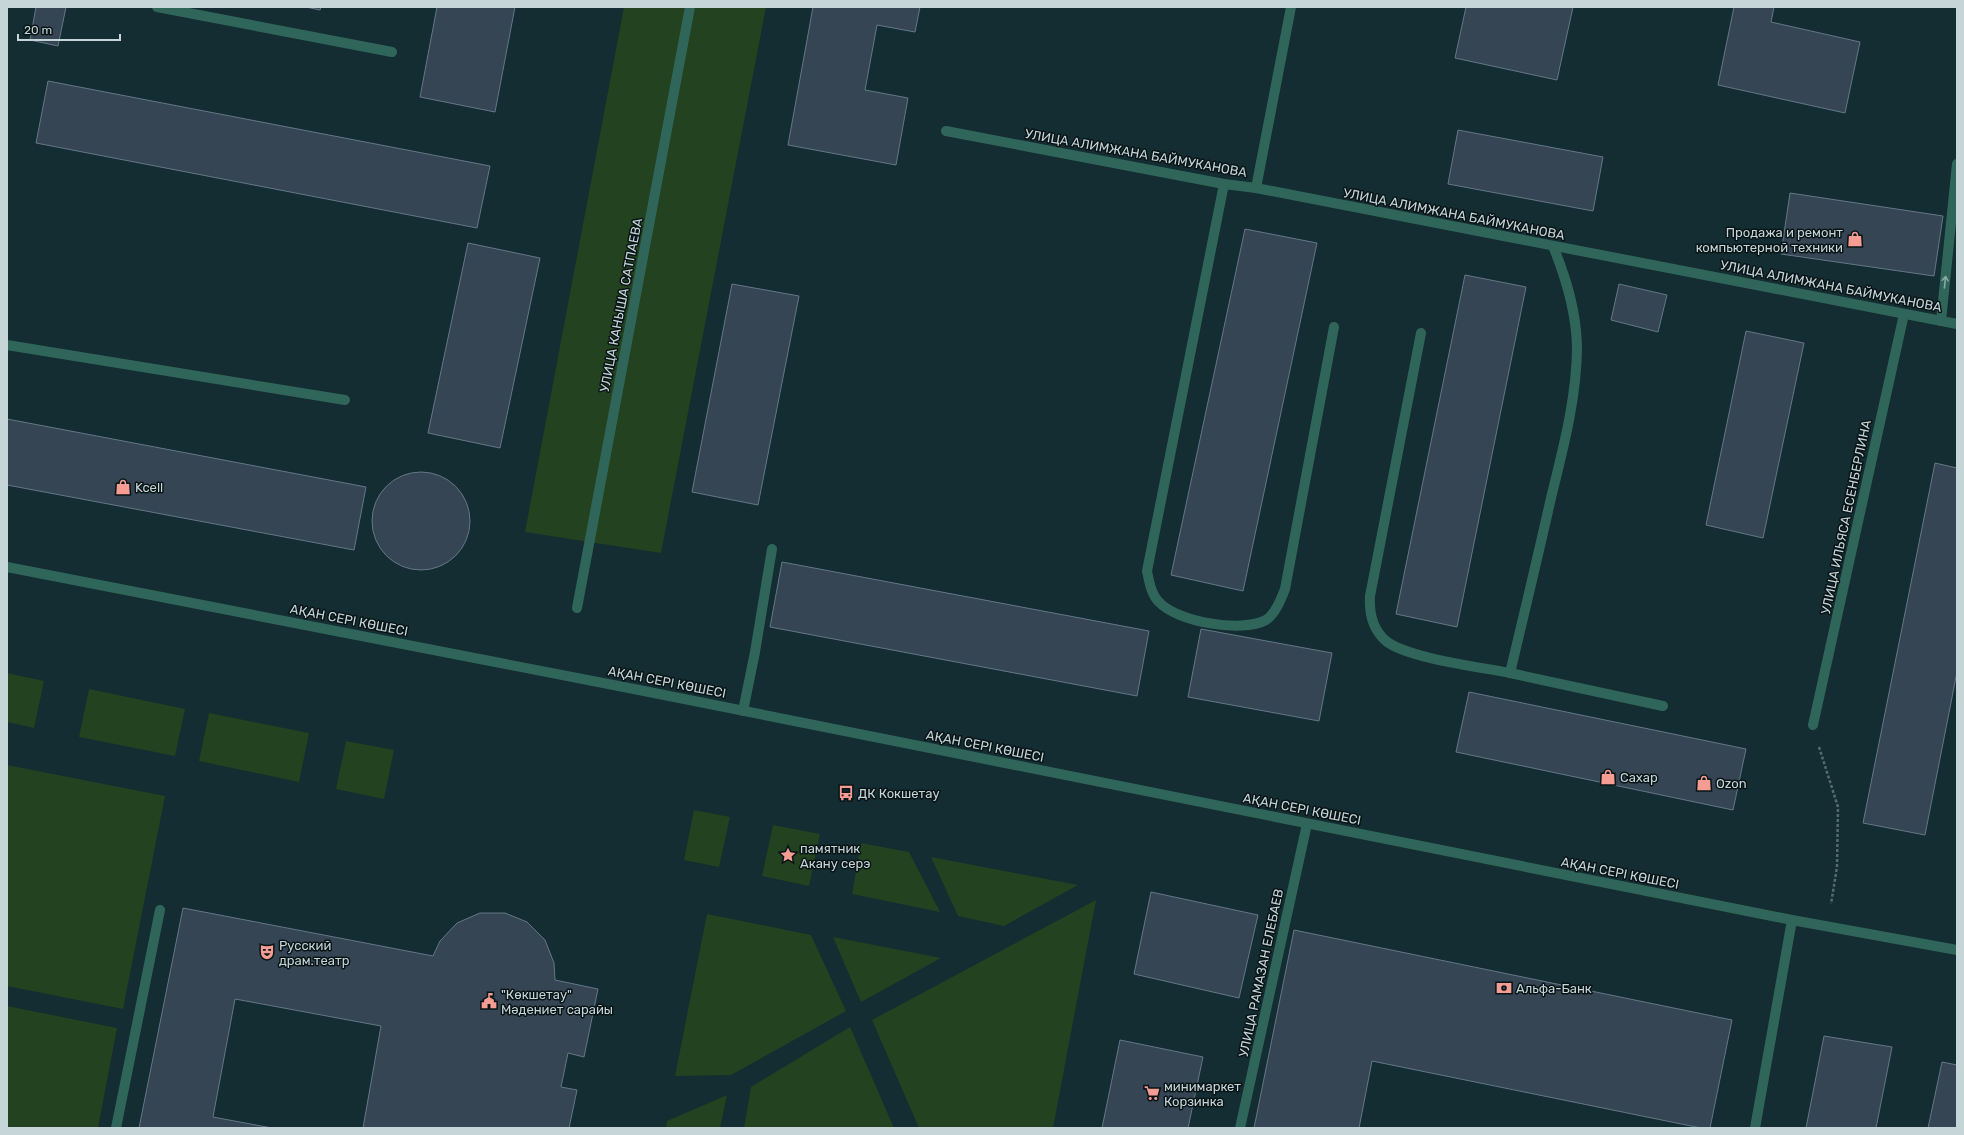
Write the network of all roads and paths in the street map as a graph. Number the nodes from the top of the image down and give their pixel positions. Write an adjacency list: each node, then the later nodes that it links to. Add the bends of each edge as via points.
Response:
1 (157, 7): 4 (street)
2 (690, 7): 19 (street, УЛИЦА КАНЫША САТПАЕВА)
3 (1291, 7): 8 (street)
4 (392, 52)
5 (946, 132): 7 (street, УЛИЦА АЛИМЖАНА БАЙМУКАНОВА)
6 (1957, 164): 11 (street, one-way to 6)
7 (1224, 184): 8 (street, УЛИЦА АЛИМЖАНА БАЙМУКАНОВА); 13 (street, via 1147,571 1150,586 1158,601 1171,612 1232,627 1252,626 1267,619 1278,605 1285,589)
8 (1256, 188): 9 (street, УЛИЦА АЛИМЖАНА БАЙМУКАНОВА)
9 (1553, 246): 10 (street, УЛИЦА АЛИМЖАНА БАЙМУКАНОВА); 20 (street, via 1566,278 1573,309 1577,345 1575,384 1562,454)
10 (1904, 314): 11 (street, УЛИЦА АЛИМЖАНА БАЙМУКАНОВА); 23 (street, УЛИЦА ИЛЬЯСА ЕСЕНБЕРЛИНА)
11 (1941, 321): 12 (street, УЛИЦА АЛИМЖАНА БАЙМУКАНОВА)
12 (1957, 324)
13 (1334, 327)
14 (1421, 333): 20 (street, via 1369,610 1374,626 1384,640 1394,646 1425,656)
15 (7, 345): 16 (street)
16 (346, 400)
17 (772, 549): 22 (street)
18 (7, 567): 22 (street, АҚАН СЕРІ КӨШЕСІ)
19 (578, 608)
20 (1510, 673): 21 (street)
21 (1663, 706)
22 (743, 711): 24 (street, АҚАН СЕРІ КӨШЕСІ)
23 (1813, 725): 27 (path, via 1838,806 1837,868)
24 (1307, 824): 26 (street, АҚАН СЕРІ КӨШЕСІ); 30 (street, УЛИЦА РАМАЗАН ЕЛЕБАЕВ)
25 (160, 910): 29 (street)
26 (1792, 920): 27 (street, АҚАН СЕРІ КӨШЕСІ); 31 (street)
27 (1828, 926): 28 (street, АҚАН СЕРІ КӨШЕСІ)
28 (1957, 950)
29 (116, 1128)
30 (1240, 1128)
31 (1755, 1128)

